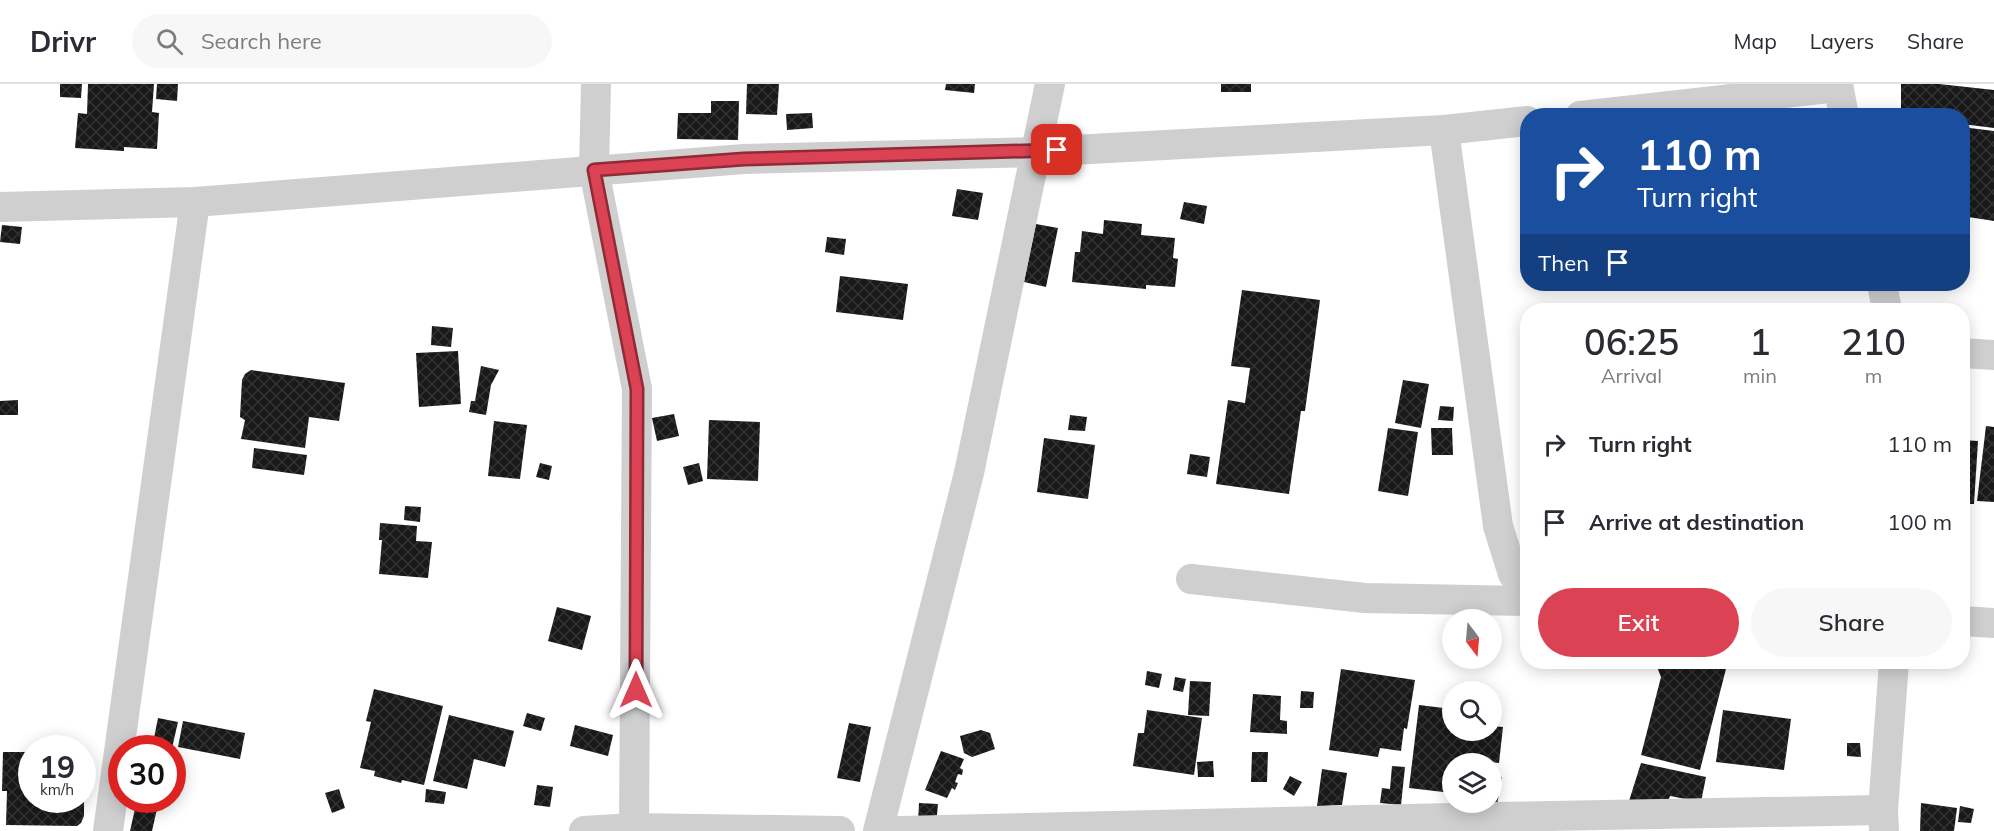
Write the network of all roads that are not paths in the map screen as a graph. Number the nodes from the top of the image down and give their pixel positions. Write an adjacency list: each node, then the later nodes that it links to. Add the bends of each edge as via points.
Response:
1 (596, 84): 8 (street)
2 (1050, 84): 7 (street)
3 (1840, 96): 4 (street)
4 (1684, 108)
5 (1520, 122): 6 (street)
6 (1444, 130): 7 (street); 14 (street, via 1498,526 1513,574)
7 (1035, 152): 8 (street, via 744,159); 24 (street, via 969,473)
8 (594, 170): 9 (street); 20 (street, via 637,389)
9 (195, 202): 10 (street); 21 (street)
10 (0, 207)
11 (1970, 354): 12 (street)
12 (1994, 355)
13 (1191, 579): 15 (street, via 1365,598)
14 (1520, 584)
15 (1520, 600)
16 (1970, 622): 17 (street)
17 (1994, 623)
18 (1894, 669): 19 (street)
19 (1883, 821): 25 (street, via 1481,817)
20 (634, 828): 22 (street); 23 (street)
21 (108, 831)
22 (584, 831)
23 (840, 831)
24 (878, 831)
25 (900, 831)

